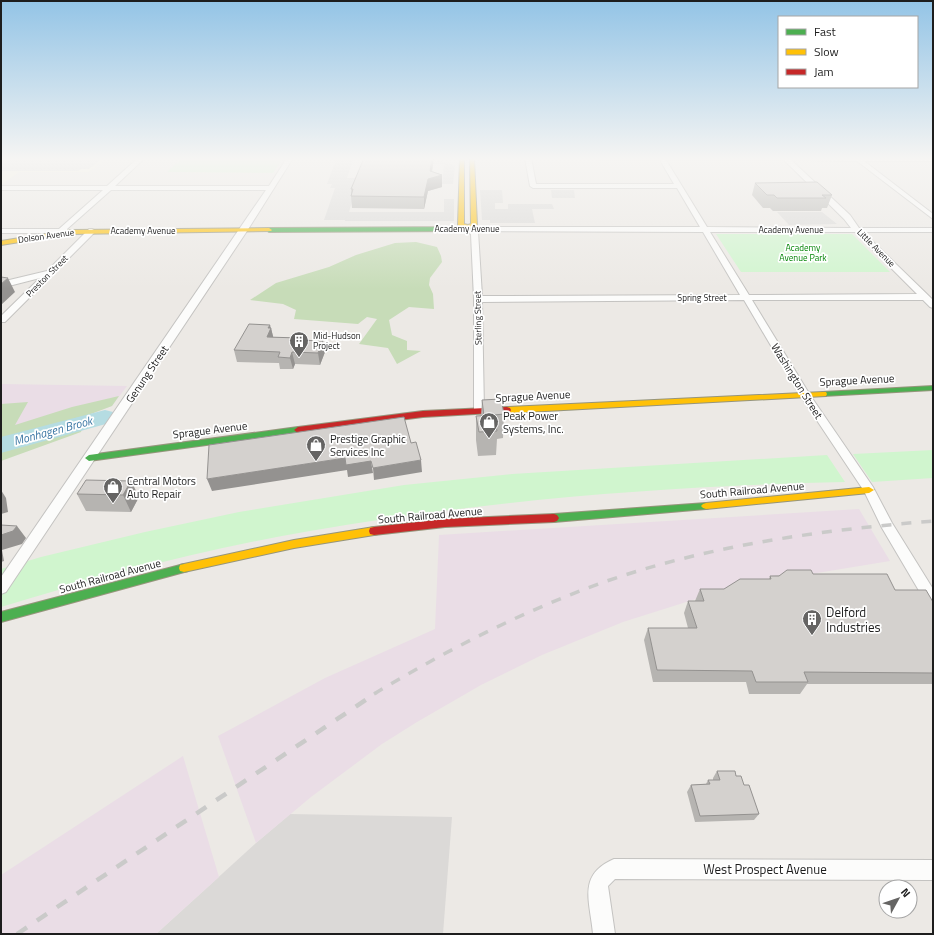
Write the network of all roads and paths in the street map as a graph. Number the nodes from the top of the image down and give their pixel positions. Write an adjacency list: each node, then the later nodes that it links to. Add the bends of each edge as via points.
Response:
1 (95, 202): 16 (street)
2 (261, 202): 10 (street, Genung Street)
3 (461, 202): 9 (street, via 461,225)
4 (473, 202): 9 (street, via 474,225)
5 (689, 202): 11 (street, Washington Street)
6 (831, 202): 12 (street, Little Avenue)
7 (913, 202): 8 (street)
8 (933, 217)
9 (468, 228): 10 (street, Academy Avenue); 11 (street, Academy Avenue); 21 (street, Sterling Street, via 475,233)
10 (243, 230): 15 (street, Academy Avenue); 28 (street, Genung Street)
11 (706, 230): 12 (street, Academy Avenue); 22 (street, Washington Street)
12 (857, 230): 13 (street, Academy Avenue); 20 (street, Little Avenue)
13 (933, 230)
14 (1, 231): 16 (street)
15 (92, 231): 16 (street, Dolson Avenue); 18 (street, Preston Street)
16 (60, 232): 17 (street, Dolson Avenue)
17 (1, 243)
18 (50, 272): 19 (street); 24 (street, Preston Street)
19 (1, 285)
20 (926, 297): 22 (street, Spring Street); 23 (street, Little Avenue)
21 (478, 298): 22 (street, Spring Street); 27 (street, Sterling Street)
22 (747, 298): 26 (street, Washington Street)
23 (933, 305)
24 (2, 320)
25 (933, 388): 26 (street, Sprague Avenue)
26 (805, 395): 27 (street, Sprague Avenue); 29 (street, Washington Street)
27 (479, 411): 28 (street, Sprague Avenue, via 423,414)
28 (89, 458): 30 (street, Genung Street)
29 (869, 490): 31 (street, Washington Street); 32 (street, South Railroad Avenue, via 732,504 544,519 445,523 373,531 294,544 196,566)
30 (1, 588)
31 (933, 602)
32 (1, 617)
33 (933, 870): 34 (street, West Prospect Avenue, via 614,869 600,879 598,885)
34 (604, 934)

